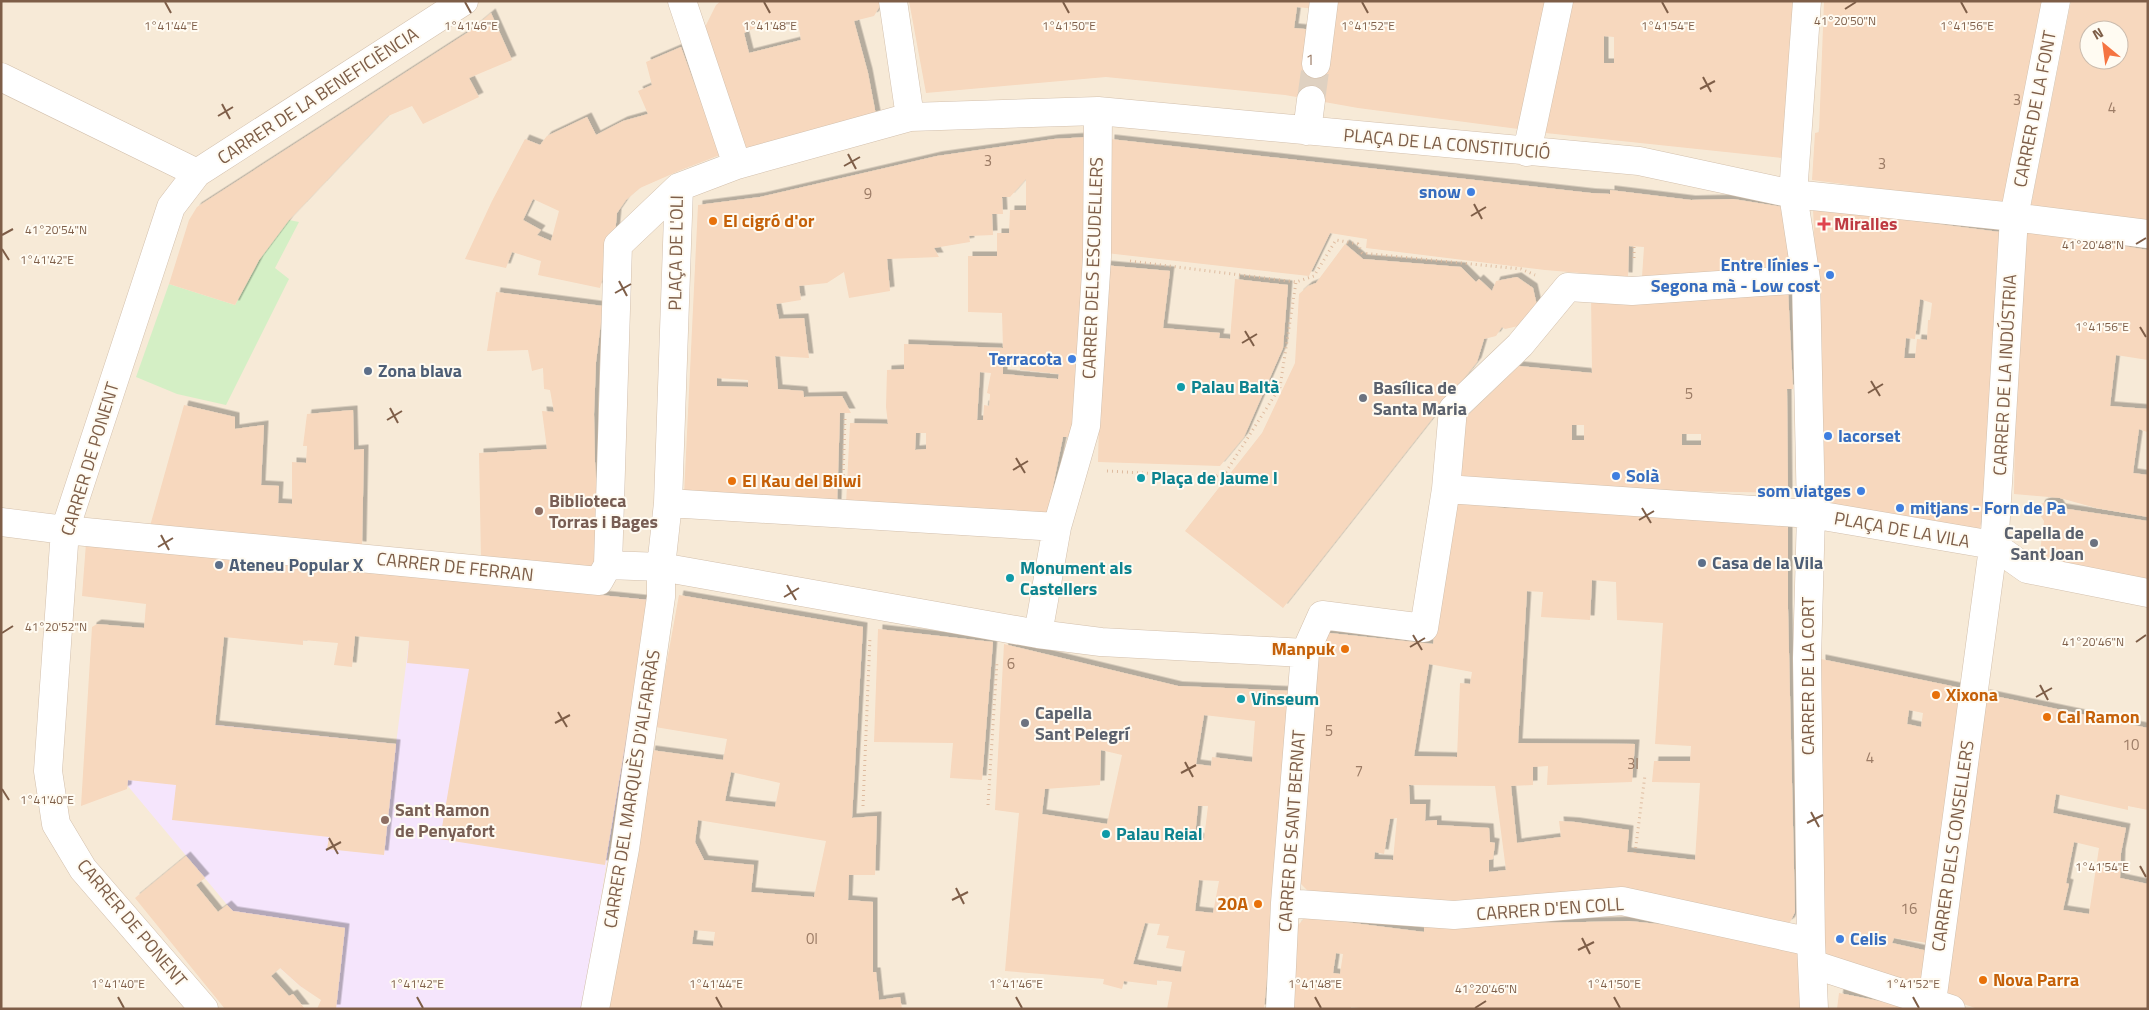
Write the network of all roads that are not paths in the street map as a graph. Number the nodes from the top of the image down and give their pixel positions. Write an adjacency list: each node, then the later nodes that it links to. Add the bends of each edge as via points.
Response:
1 (464, 1): 16 (street, CARRER DE LA BENEFICIÈNCIA)
2 (682, 1): 15 (street)
3 (893, 1): 12 (street)
4 (1324, 1): 8 (street)
5 (1559, 1): 14 (street)
6 (1807, 1): 18 (street, CARRER DE LA CORT)
7 (2056, 1): 19 (street, CARRER DE LA FONT)
8 (1316, 64)
9 (1, 77): 16 (street)
10 (1311, 100): 13 (street)
11 (1098, 111): 12 (street, PLAÇA DE LA CONSTITUCIÓ); 13 (street, PLAÇA DE LA CONSTITUCIÓ); 26 (street, CARRER DELS ESCUDELLERS, via 1097,257 1086,426)
12 (910, 117): 15 (street, PLAÇA DE LA CONSTITUCIÓ)
13 (1307, 131): 14 (street, PLAÇA DE LA CONSTITUCIÓ)
14 (1528, 152): 18 (street, PLAÇA DE LA CONSTITUCIÓ, via 1639,161)
15 (737, 165): 17 (street, PLAÇA DE LA CONSTITUCIÓ)
16 (196, 173): 27 (street, CARRER DE PONENT, via 171,207)
17 (679, 187): 23 (street, PLAÇA DE L'OLI); 29 (street, PLAÇA DE L'OLI, via 618,245)
18 (1793, 194): 19 (street, PLAÇA DE LA CONSTITUCIÓ); 21 (street, CARRER DE LA CORT)
19 (2014, 217): 20 (street, PLAÇA DE LA CONSTITUCIÓ); 28 (street, CARRER DE LA INDÚSTRIA)
20 (2148, 234)
21 (1806, 280): 22 (street, via 1632,291 1568,287 1520,345 1453,409); 24 (street, CARRER DE LA CORT)
22 (1446, 489): 24 (street, PLAÇA DE LA VILA); 33 (street, via 1424,628 1322,615)
23 (668, 503): 26 (street); 30 (street, PLAÇA DE L'OLI)
24 (1811, 514): 28 (street, PLAÇA DE LA VILA); 36 (street, CARRER DE LA CORT, via 1807,658)
25 (1, 522): 27 (street, CARRER DE FERRAN)
26 (1057, 527): 32 (street)
27 (65, 530): 29 (street, CARRER DE FERRAN, via 599,581); 38 (street, CARRER DE PONENT, via 48,771 56,824 83,869)
28 (1994, 539): 31 (street, via 2027,569); 34 (street, PLAÇA DE LA VILA)
29 (608, 564): 30 (street)
30 (661, 568): 32 (street); 39 (street, CARRER DEL MARQUÈS D'ALFARRÀS, via 661,597 626,839)
31 (2148, 593)
32 (1038, 634): 33 (street, via 1101,642)
33 (1305, 652): 35 (street, CARRER DE SANT BERNAT)
34 (1975, 691): 37 (street, CARRER DELS CONSELLERS)
35 (1285, 903): 36 (street, CARRER D'EN COLL, via 1454,915 1622,901); 40 (street, CARRER DE SANT BERNAT)
36 (1811, 953): 37 (street, CARRER D'EN COLL); 41 (street, CARRER DE LA CORT)
37 (1941, 1005)
38 (204, 1009)
39 (595, 1009)
40 (1280, 1009)
41 (1814, 1009)

